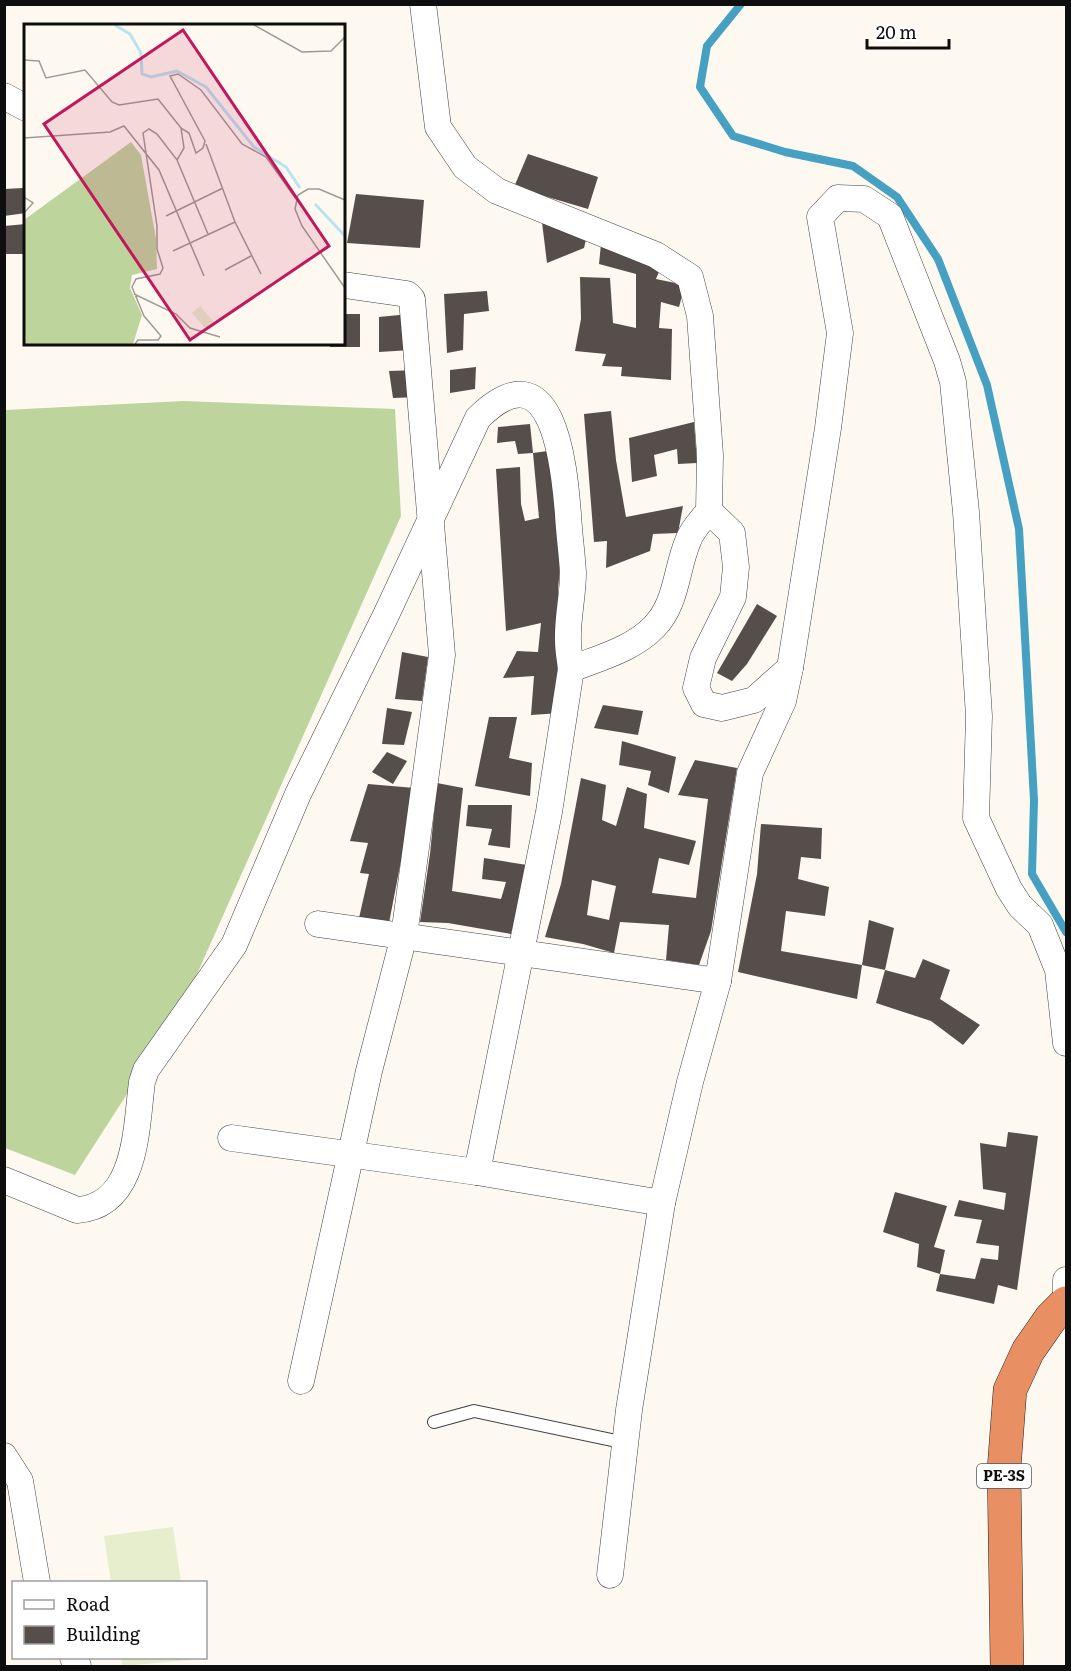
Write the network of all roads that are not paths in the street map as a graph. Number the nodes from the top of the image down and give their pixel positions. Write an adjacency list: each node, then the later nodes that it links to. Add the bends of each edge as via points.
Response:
1 (423, 4): 5 (street, via 438,127 465,167 497,191 657,255 690,277 700,316)
2 (4, 96): 3 (street)
3 (24, 107)
4 (345, 285): 6 (street, via 412,298)
5 (710, 511): 7 (street, via 732,533 736,567 733,597 703,658 696,688 699,697 704,704 722,708 754,700); 8 (street, via 687,541 677,581 664,615 654,628 626,647)
6 (431, 521): 8 (street, via 478,418 494,402 513,395 538,403 550,417 563,459 573,574 568,642); 10 (street, via 442,655); 17 (street, via 297,794 234,945 146,1070 126,1176 101,1202 77,1210)
7 (790, 668): 12 (street, via 783,701 750,773); 13 (street, via 840,333 820,217 838,198 864,199 890,216 953,382 979,716 976,818 1009,889 1040,925 1058,970)
8 (571, 669): 11 (street)
9 (318, 924): 10 (street)
10 (404, 936): 11 (street); 15 (street)
11 (522, 955): 12 (street); 16 (street)
12 (718, 981): 18 (street)
13 (1066, 1043)
14 (231, 1138): 15 (street)
15 (349, 1155): 16 (street); 21 (street)
16 (477, 1172): 18 (street)
17 (4, 1180)
18 (662, 1203): 23 (street)
19 (1066, 1280): 20 (street)
20 (1066, 1303): 27 (highway, PE-3S, via 1028,1351 1010,1390 1004,1469)
21 (301, 1381)
22 (434, 1422): 23 (lane, via 474,1411)
23 (626, 1443): 25 (street)
24 (4, 1456): 26 (street, via 20,1481)
25 (610, 1575)
26 (37, 1581)
27 (1007, 1666)

